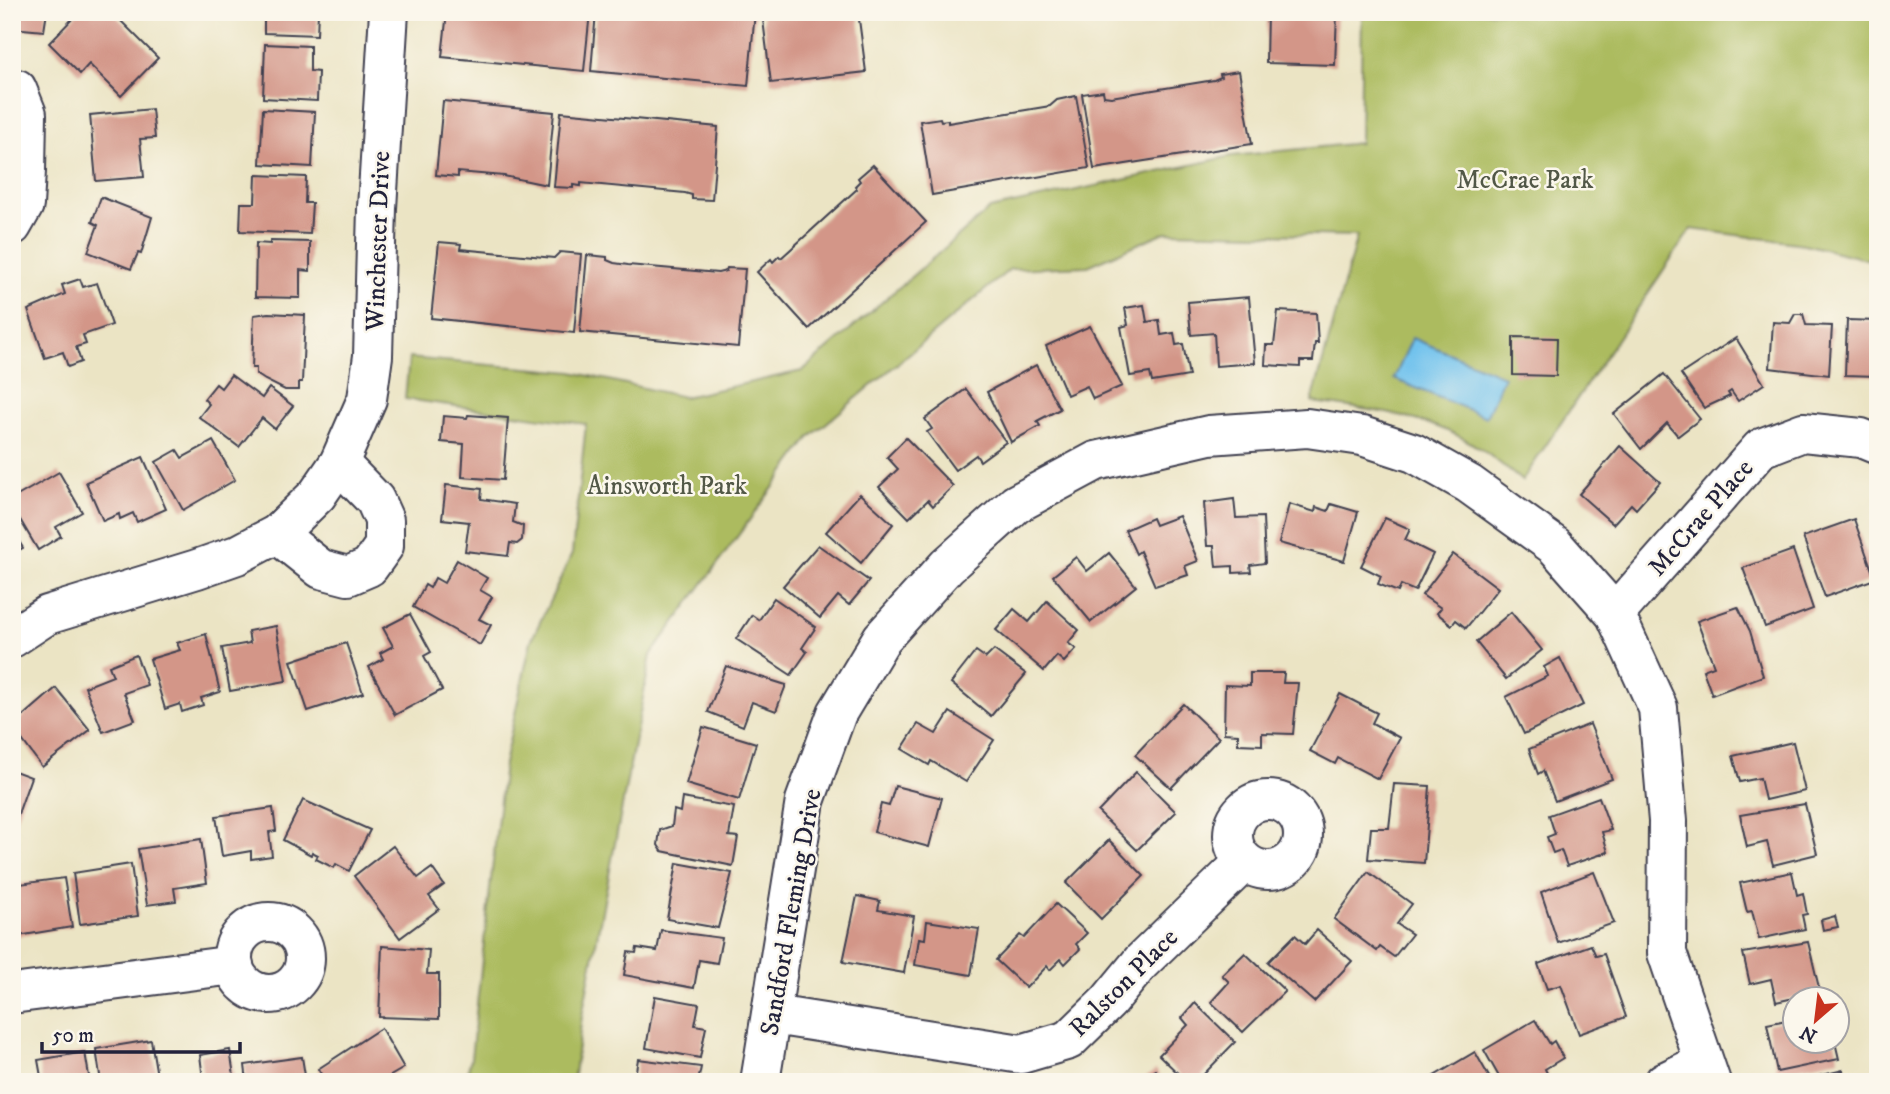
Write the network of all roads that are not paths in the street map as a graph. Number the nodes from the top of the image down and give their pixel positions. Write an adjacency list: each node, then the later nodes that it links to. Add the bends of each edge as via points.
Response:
1 (389, 12): 5 (street, Winchester Drive, via 373,356 367,399)
2 (12, 89): 3 (street, via 27,114 24,205)
3 (12, 226)
4 (1878, 445): 7 (street, McCrae Place, via 1861,438 1803,432 1761,448)
5 (339, 463): 6 (street, Winchester Drive, via 317,495); 6 (street, via 375,500 384,520 384,546 369,567 348,576 321,569)
6 (277, 534): 8 (street, Winchester Drive, via 237,555 47,615)
7 (1615, 614): 12 (street, Sandford Fleming Drive, via 1555,546 1469,484 1414,453 1362,436 1307,428 1209,435 1096,461 1016,504 947,566 882,638 837,713 805,801); 13 (street, Sandford Fleming Drive, via 1658,708 1668,821 1667,953)
8 (12, 638)
9 (1244, 862): 12 (street, Ralston Place, via 1069,1040 1021,1054)
10 (234, 965): 11 (street)
11 (12, 994)
12 (772, 1015): 14 (street, Sandford Fleming Drive)
13 (1707, 1072): 15 (street)
14 (760, 1082)
15 (1664, 1082)

